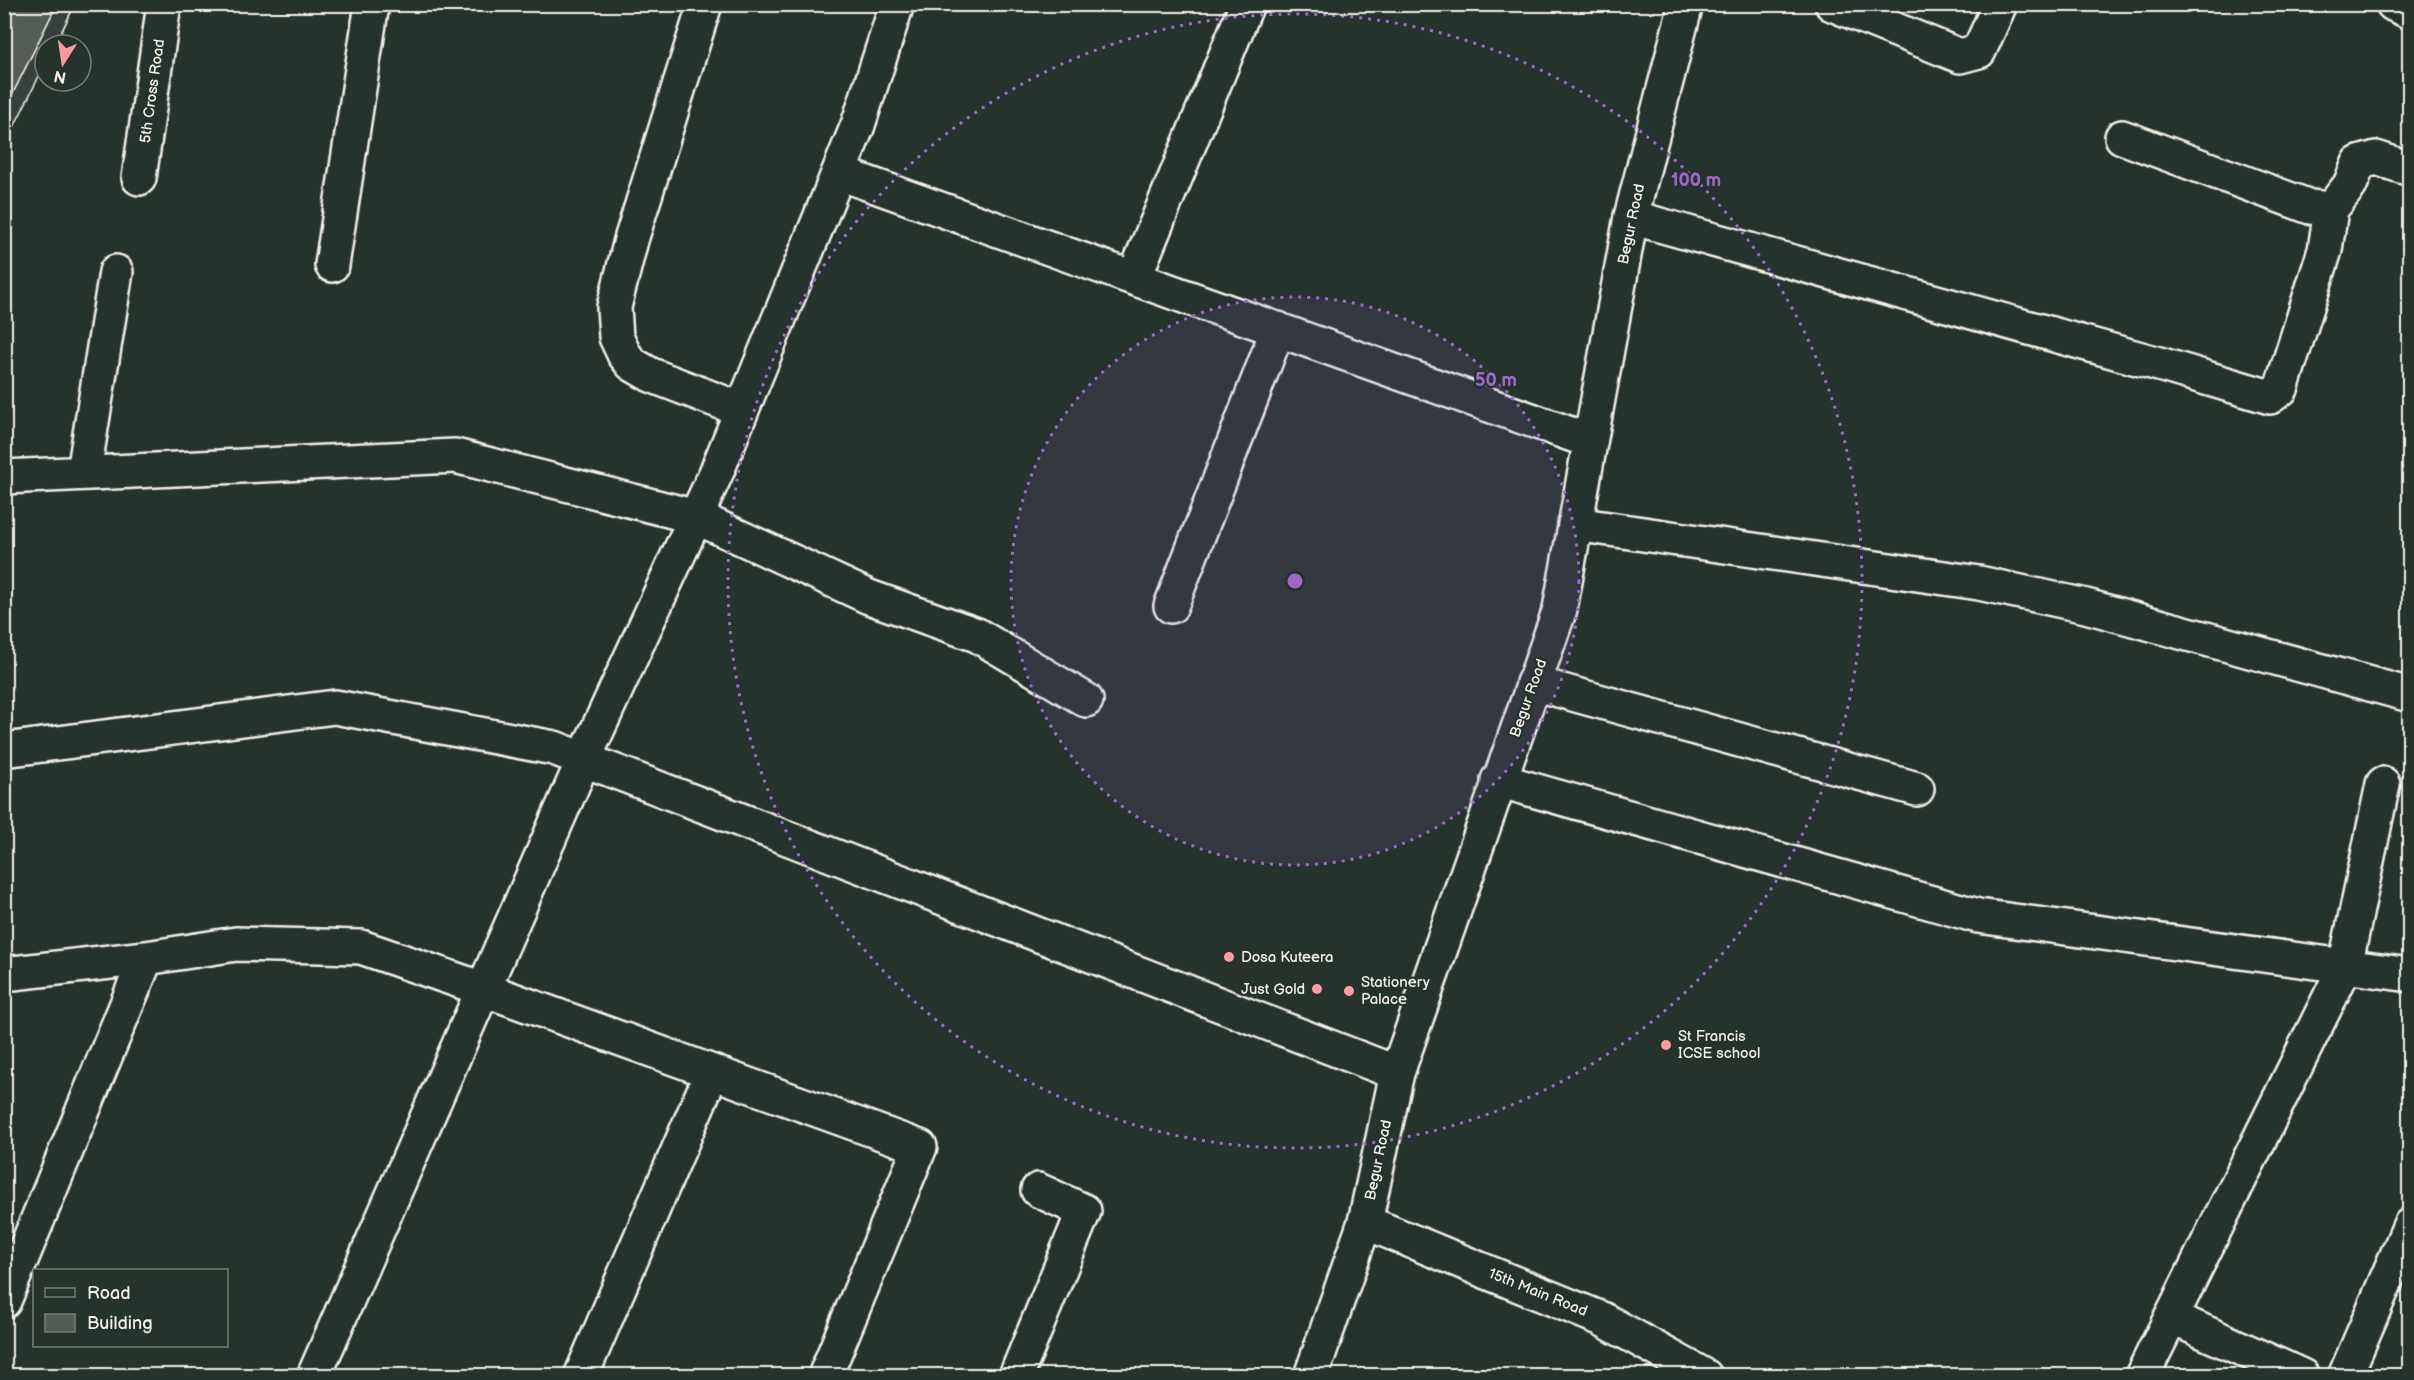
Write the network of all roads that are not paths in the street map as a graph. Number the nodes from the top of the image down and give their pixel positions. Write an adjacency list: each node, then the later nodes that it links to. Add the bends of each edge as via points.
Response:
1 (164, 4): 14 (street, 5th Cross Road)
2 (372, 4): 17 (street)
3 (705, 4): 21 (street, via 631,240 614,307 616,337 632,364)
4 (897, 4): 13 (street)
5 (1247, 4): 19 (street)
6 (1686, 4): 16 (street, Begur Road)
7 (1832, 4): 8 (street, via 1960,56 1979,51)
8 (2000, 4)
9 (2393, 4): 10 (street)
10 (2409, 12)
11 (2122, 137): 15 (street, via 2310,207)
12 (2409, 169): 15 (street, via 2376,158 2359,163 2350,185)
13 (838, 173): 19 (street); 21 (street)
14 (139, 178)
15 (2331, 208): 16 (street, via 2325,250 2280,389 2270,397)
16 (1631, 218): 22 (street, Begur Road)
17 (332, 265)
18 (116, 272): 23 (street)
19 (1134, 278): 20 (street)
20 (1278, 329): 22 (street); 27 (street)
21 (742, 410): 25 (street)
22 (1590, 441): 26 (street, Begur Road)
23 (84, 472): 24 (street); 25 (street, via 455,456)
24 (4, 477)
25 (696, 518): 30 (street, via 869,597 977,635); 32 (street)
26 (1575, 524): 28 (street, Begur Road, via 1560,609); 29 (street, via 1979,583 2086,606)
27 (1172, 606)
28 (1533, 683): 33 (street, Begur Road); 35 (street)
29 (2409, 695)
30 (1086, 700)
31 (4, 750): 32 (street, via 335,707 554,748)
32 (584, 759): 40 (street); 42 (street)
33 (1498, 780): 37 (street, via 1978,916); 42 (street, Begur Road)
34 (2384, 784): 37 (street)
35 (1917, 789)
36 (146, 958): 38 (street); 40 (street, via 236,944 360,947); 46 (street)
37 (2344, 967): 39 (street); 47 (street)
38 (4, 974)
39 (2409, 975)
40 (483, 989): 41 (street); 48 (street)
41 (712, 1072): 49 (street); 50 (street, via 920,1147)
42 (1397, 1073): 44 (street, Begur Road)
43 (1038, 1190): 51 (street, via 1084,1211)
44 (1365, 1222): 52 (street, Begur Road); 53 (street, 15th Main Road, via 1602,1319)
45 (2409, 1225): 56 (street)
46 (4, 1301)
47 (2171, 1317): 54 (street); 55 (street)
48 (314, 1376)
49 (581, 1376)
50 (825, 1376)
51 (1016, 1376)
52 (1311, 1376)
53 (1705, 1376)
54 (2142, 1376)
55 (2302, 1376)
56 (2345, 1376)

